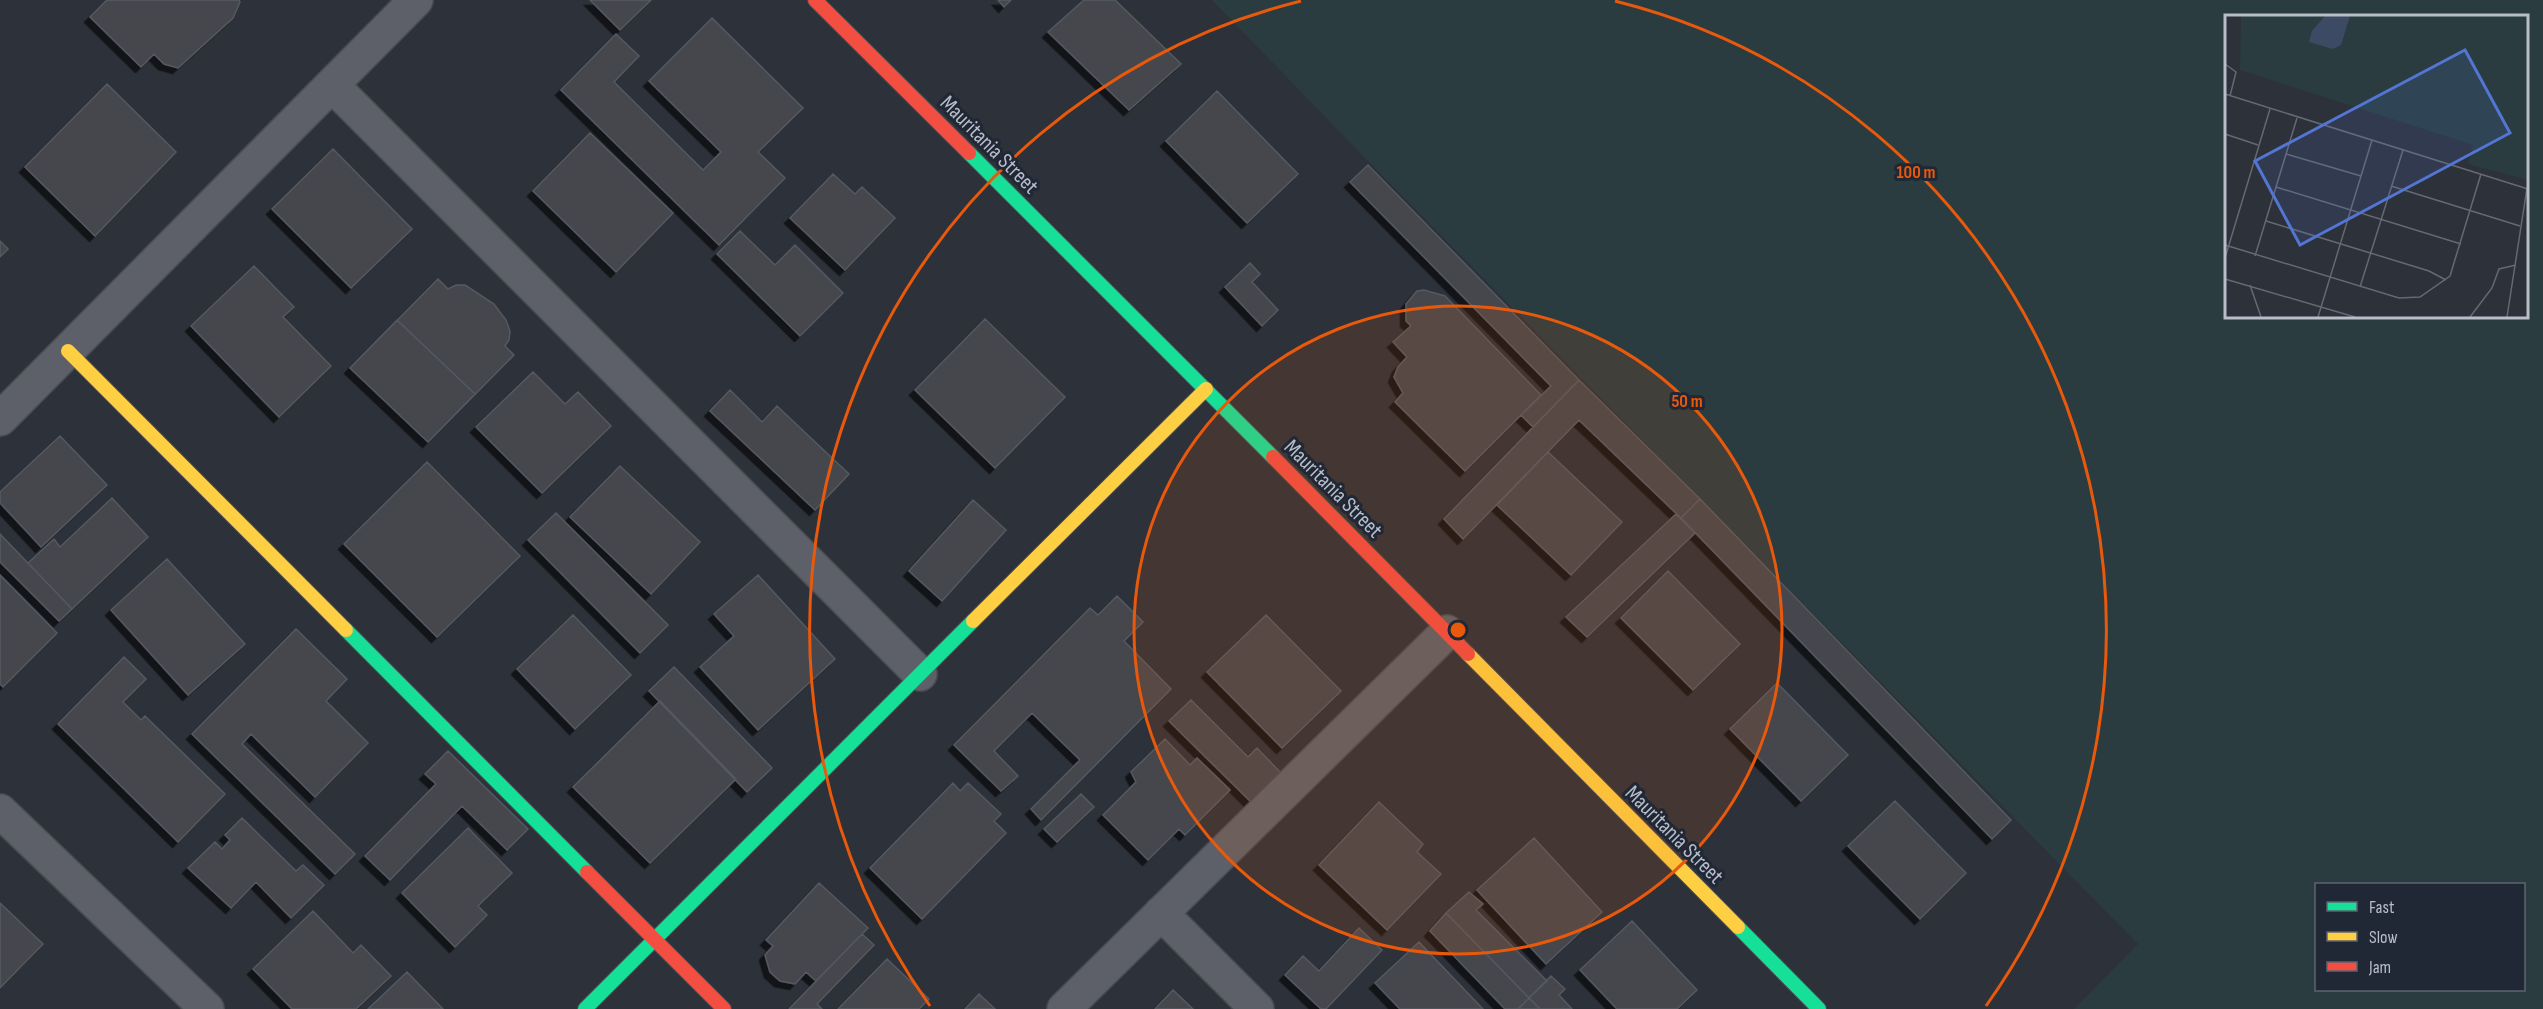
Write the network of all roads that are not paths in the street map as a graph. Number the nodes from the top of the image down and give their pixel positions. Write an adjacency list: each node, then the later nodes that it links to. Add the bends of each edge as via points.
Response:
1 (416, 0): 3 (street)
2 (815, 0): 5 (street, Mauritania Street)
3 (332, 85): 4 (street); 8 (street)
4 (68, 351): 6 (street); 11 (street)
5 (1206, 389): 7 (street, Mauritania Street); 8 (street)
6 (0, 419)
7 (1447, 632): 10 (street); 17 (street, Mauritania Street)
8 (920, 674): 11 (street)
9 (0, 811): 12 (street)
10 (1161, 913): 15 (street); 16 (street)
11 (655, 940): 13 (street); 14 (street)
12 (207, 1009)
13 (585, 1009)
14 (724, 1009)
15 (1064, 1009)
16 (1257, 1009)
17 (1819, 1009)

